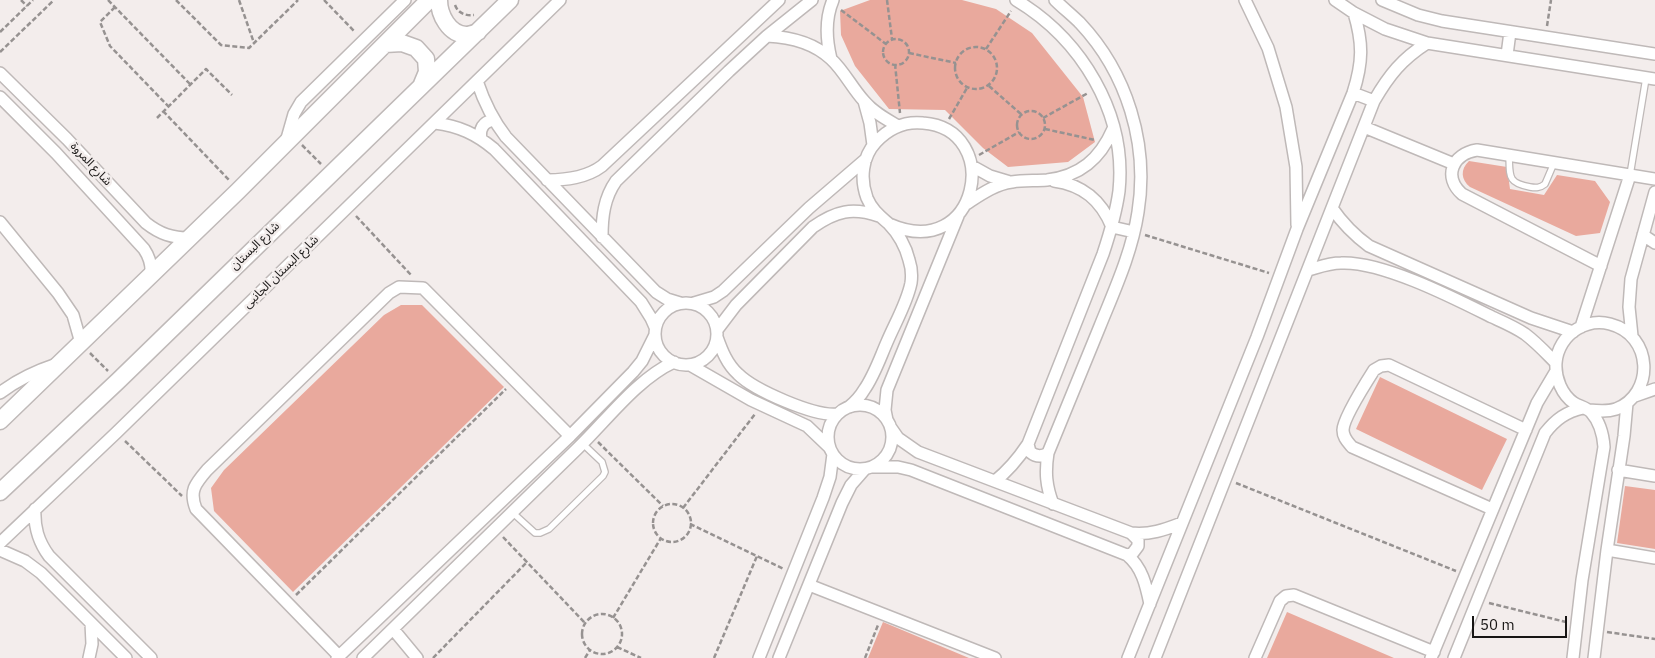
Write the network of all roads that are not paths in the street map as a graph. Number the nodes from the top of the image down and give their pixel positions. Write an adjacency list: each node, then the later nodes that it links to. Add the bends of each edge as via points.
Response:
1 (405, 0): 39 (street, via 301,102 294,114)
2 (429, 0): 19 (street)
3 (439, 0): 15 (street, via 444,21 454,31 467,35)
4 (510, 0): 15 (street, شارع البستان)
5 (560, 0): 27 (street, شارع البستان الجانبى)
6 (779, 0): 22 (street)
7 (812, 0): 17 (street)
8 (1017, 0): 37 (street, via 1046,22 1076,52 1099,87)
9 (1055, 0): 62 (street, via 1081,24 1104,55 1120,81 1132,112 1141,178)
10 (1245, 0): 61 (street, via 1268,48 1286,107 1296,167)
11 (1335, 0): 14 (street)
12 (1382, 0): 16 (street, via 1442,21)
13 (832, 2): 23 (street, via 827,25)
14 (1354, 13): 18 (street, via 1385,29); 29 (street, via 1362,53)
15 (478, 32): 28 (street, شارع البستان)
16 (1510, 32): 20 (street); 21 (street)
17 (767, 36): 23 (street, via 801,41); 24 (street)
18 (1428, 43): 21 (street); 32 (street, via 1396,68)
19 (385, 44): 28 (street, via 402,43 416,48 426,60 427,72); 39 (street)
20 (1655, 54)
21 (1507, 55): 26 (street)
22 (718, 59): 24 (street); 46 (street)
23 (831, 59): 31 (street)
24 (729, 71): 51 (street)
25 (0, 73): 65 (street, شارع المروة, via 146,223 159,233 174,238)
26 (1650, 78): 47 (lane)
27 (477, 81): 33 (street); 34 (street, شارع البستان الجانبى)
28 (421, 86): 109 (street, شارع البستان)
29 (1352, 92): 32 (street); 61 (street)
30 (0, 97): 71 (street, شارع المروة, via 144,250 152,266)
31 (864, 101): 35 (street); 40 (street)
32 (1374, 101): 36 (street)
33 (493, 120): 38 (street, via 482,126); 49 (street)
34 (435, 123): 38 (street, via 467,130); 111 (street, شارع البستان الجانبى)
35 (899, 125): 40 (street, via 884,133); 43 (street, via 930,123 943,128 959,142)
36 (1364, 127): 45 (street); 55 (street)
37 (1114, 129): 50 (street, via 1107,143 1088,165); 60 (street, via 1119,159 1119,190)
38 (482, 138): 73 (street)
39 (289, 139): 65 (street)
40 (873, 145): 42 (street)
41 (1509, 156): 44 (street); 44 (lane, via 1510,175 1514,182 1537,188 1545,184); 45 (street, via 1477,150 1467,152)
42 (866, 159): 57 (street, via 864,189); 75 (street, via 808,208 723,291)
43 (971, 163): 52 (street, via 990,176); 54 (street, via 972,186)
44 (1554, 163): 47 (street)
45 (1454, 164): 68 (street, via 1454,184 1462,194)
46 (602, 166): 49 (street, via 594,173); 51 (street, via 605,180)
47 (1630, 175): 48 (street); 68 (street)
48 (1655, 179)
49 (547, 180): 64 (street)
50 (1047, 180): 52 (street); 60 (street, via 1087,192 1098,202)
51 (616, 181): 64 (street, via 603,212)
52 (1010, 182): 54 (street)
53 (1655, 192): 63 (street)
54 (966, 204): 56 (street)
55 (1332, 208): 67 (street, via 1355,235); 70 (street)
56 (958, 215): 59 (street, via 933,230 918,232); 98 (street, via 887,390 885,400)
57 (879, 216): 59 (street); 78 (street, via 851,211 837,213 818,223 736,305)
58 (0, 222): 81 (street, via 58,293 73,316)
59 (889, 224): 94 (street, via 902,241 909,260 911,281 906,300 868,384)
60 (1112, 227): 62 (street); 102 (street)
61 (1297, 229): 80 (street)
62 (1134, 232): 104 (street, via 1124,266)
63 (1643, 235): 66 (street); 79 (street, via 1629,293)
64 (602, 237): 72 (street)
65 (190, 238): 71 (street)
66 (1655, 243)
67 (1386, 253): 69 (street); 76 (street, via 1531,318 1558,328)
68 (1601, 266): 76 (street)
69 (1379, 269): 70 (street, via 1342,263); 88 (street, via 1466,304 1523,333)
70 (1308, 270): 82 (street)
71 (152, 275): 81 (street)
72 (654, 290): 73 (street); 74 (street)
73 (640, 302): 77 (street)
74 (680, 303): 75 (street); 77 (street, via 667,309 658,320)
75 (694, 304): 78 (street, via 707,311 715,322)
76 (1577, 329): 79 (street, via 1608,323); 88 (street, via 1561,346)
77 (655, 331): 86 (street, via 657,346); 89 (street)
78 (717, 333): 87 (street, via 714,347 708,355); 96 (street, via 729,363 749,383 818,413)
79 (1632, 336): 83 (street)
80 (1257, 337): 82 (street); 114 (street)
81 (81, 344): 85 (street)
82 (1278, 346): 140 (street)
83 (1642, 351): 84 (street); 93 (street, via 1645,366 1643,382)
84 (1654, 358)
85 (61, 362): 92 (street, via 20,379); 97 (street)
86 (674, 362): 87 (street); 90 (street)
87 (690, 364): 103 (street, via 730,389 807,426)
88 (1556, 367): 95 (street, via 1564,393 1572,402); 99 (street)
89 (637, 368): 90 (street); 100 (street)
90 (647, 379): 101 (street)
91 (1655, 389): 93 (street)
92 (0, 393)
93 (1631, 400): 95 (street, via 1602,412); 106 (street)
94 (849, 407): 96 (street); 98 (street, via 864,405 873,408)
95 (1586, 409): 142 (street, via 1560,417 1545,433); 143 (street, via 1599,424 1604,447)
96 (838, 414): 103 (street, via 828,429)
97 (0, 421)
98 (889, 424): 105 (street, via 891,446 881,462); 108 (street, via 903,442 918,452)
99 (1526, 430): 112 (street); 112 (street, via 1389,366 1374,370 1343,429 1345,440 1352,447)
100 (570, 436): 123 (street); 130 (street, via 423,288 399,287 390,293 199,480 192,498 196,509)
101 (587, 440): 113 (street); 113 (lane, via 605,472 549,529 535,532)
102 (1028, 444): 104 (street, via 1030,452 1037,456); 108 (street, via 1008,471)
103 (831, 451): 105 (street, via 847,466); 136 (street, via 830,476)
104 (1048, 453): 110 (street, via 1045,470)
105 (869, 468): 119 (street, via 892,466 911,470); 124 (street, via 851,485 844,498)
106 (1618, 470): 107 (street); 118 (street)
107 (1655, 476)
108 (994, 481): 110 (street)
109 (0, 492)
110 (1053, 504): 115 (street)
111 (35, 509): 116 (street, شارع البستان الجانبى); 121 (street, via 39,542)
112 (1492, 509): 129 (street)
113 (513, 512): 125 (street)
114 (1182, 523): 115 (street, via 1157,532); 126 (street)
115 (1131, 533): 119 (street, via 1138,540 1138,546)
116 (0, 543)
117 (0, 550): 122 (street, via 25,561)
118 (1607, 550): 120 (street); 144 (street)
119 (1128, 554): 126 (street, via 1141,574)
120 (1655, 558)
121 (58, 565): 122 (street); 133 (street)
122 (46, 577): 127 (street)
123 (418, 582): 125 (street); 130 (street)
124 (809, 585): 137 (street); 138 (street)
125 (428, 594): 128 (street)
126 (1150, 604): 139 (street)
127 (91, 623): 131 (street); 132 (street)
128 (392, 629): 134 (street); 135 (street)
129 (1432, 655): 141 (street, via 1294,595 1280,601)
130 (338, 657)
131 (89, 658)
132 (126, 658)
133 (151, 658)
134 (363, 658)
135 (417, 658)
136 (759, 658)
137 (779, 658)
138 (995, 658)
139 (1128, 658)
140 (1155, 658)
141 (1255, 658)
142 (1454, 658)
143 (1573, 658)
144 (1594, 658)

